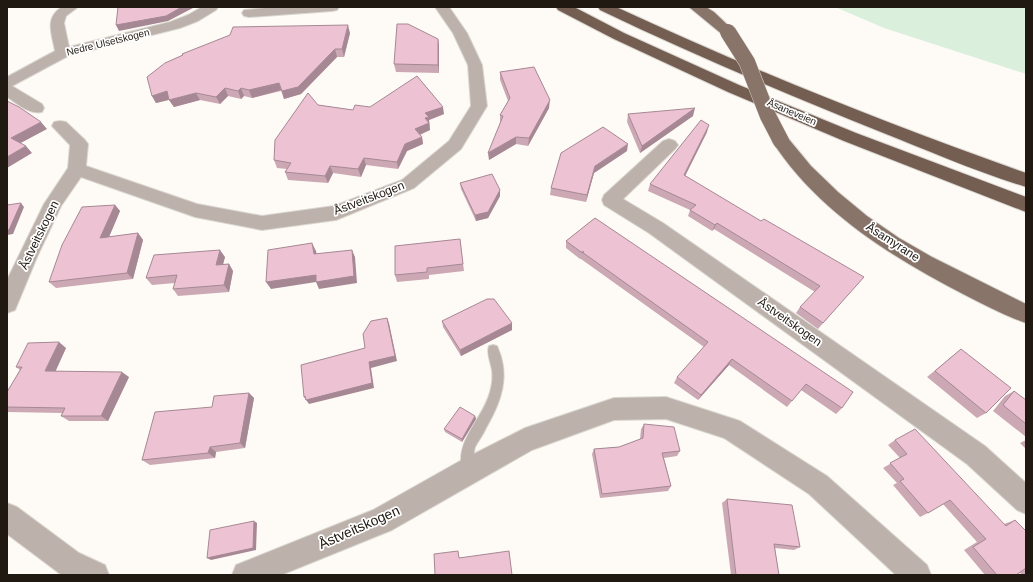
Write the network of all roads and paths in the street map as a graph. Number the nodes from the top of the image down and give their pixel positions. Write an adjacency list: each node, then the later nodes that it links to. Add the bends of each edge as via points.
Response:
1 (71, 7): 9 (street, via 60,14 56,23)
2 (212, 7): 9 (street, Nedre Ulsetskogen, via 175,25)
3 (332, 7): 8 (street)
4 (442, 7): 15 (street, Åstveitskogen, via 460,32 475,65 480,106 455,144 408,184 336,213 262,223 195,210)
5 (563, 7): 17 (highway, Åsaneveien, via 739,90)
6 (605, 7): 16 (highway, Åsaneveien, via 820,101)
7 (696, 7): 19 (main road, Åsamyrane, bridge, via 728,32 747,59 769,118 781,141 815,183 887,240 925,264)
8 (249, 13)
9 (63, 53): 10 (street, Nedre Ulsetskogen)
10 (7, 83)
11 (7, 90): 12 (street)
12 (36, 108)
13 (60, 126): 15 (street, via 79,144)
14 (669, 145): 22 (street, Åstveitskogen, via 611,200 662,232 976,455)
15 (77, 170): 18 (street, Åstveitskogen, via 53,204 26,257)
16 (1026, 180)
17 (1026, 204)
18 (7, 304)
19 (1026, 314)
20 (493, 350): 21 (lane, via 499,369 498,389 469,446)
21 (469, 470): 25 (street, Åstveitskogen, via 382,520); 26 (street, Åstveitskogen, via 525,440 614,409 666,408 731,429 818,486)
22 (1026, 502)
23 (7, 517): 24 (street, via 69,563)
24 (95, 575)
25 (246, 575)
26 (917, 575)

